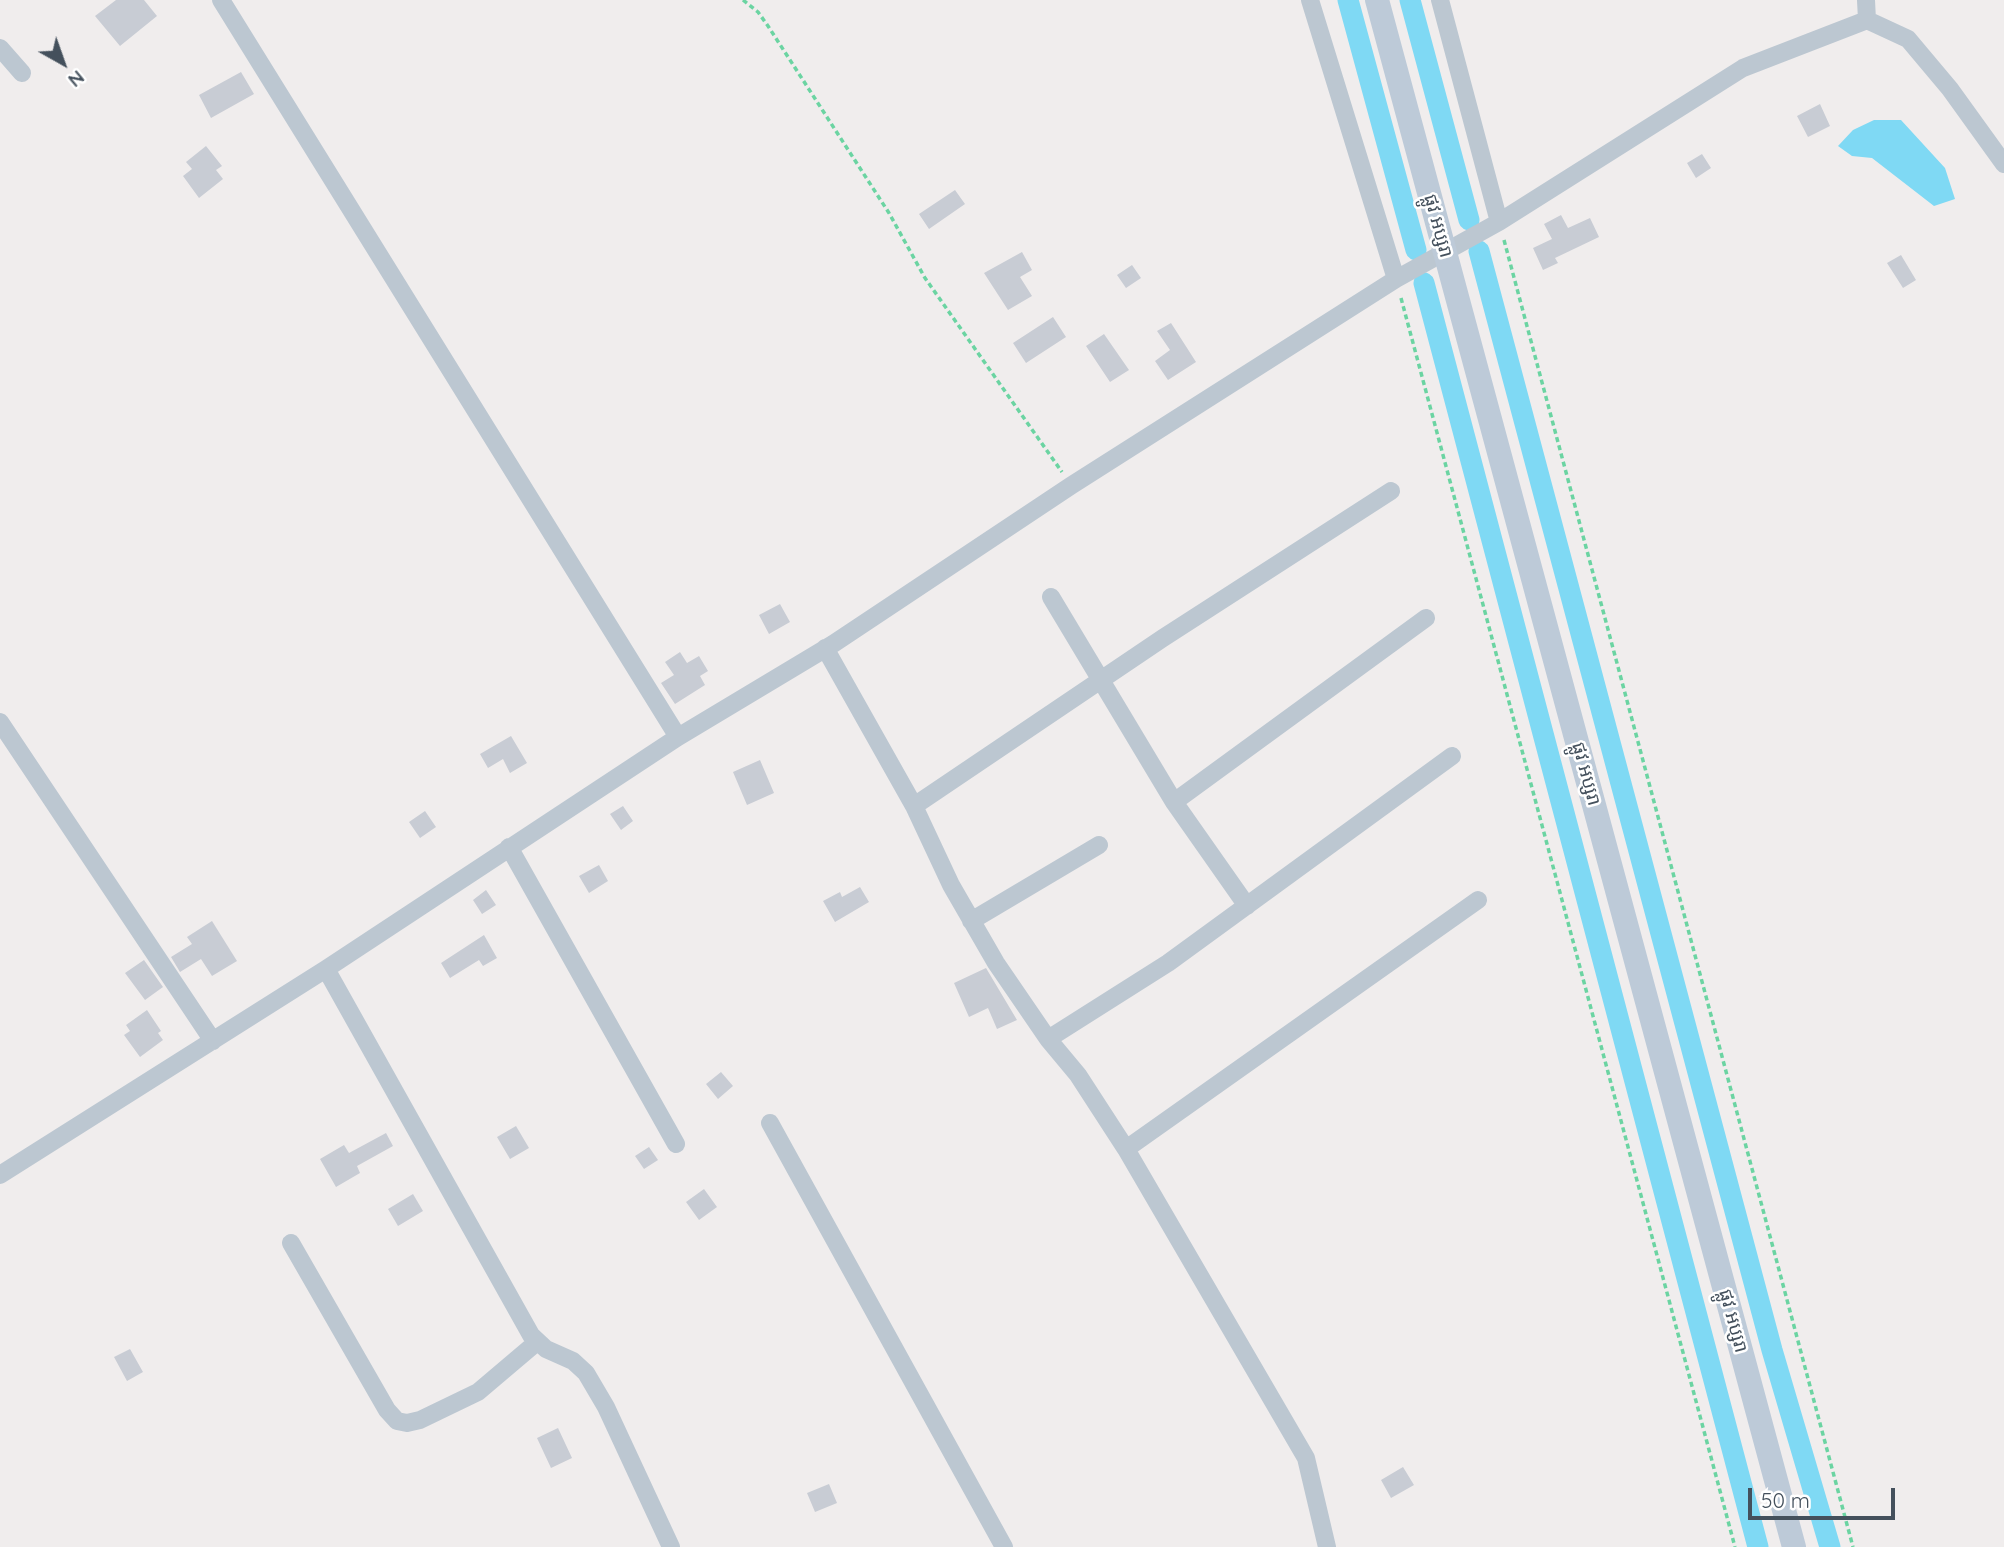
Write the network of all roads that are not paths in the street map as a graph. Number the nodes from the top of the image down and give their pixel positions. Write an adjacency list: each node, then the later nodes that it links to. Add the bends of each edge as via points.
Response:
1 (221, 0): 21 (street)
2 (1310, 0): 14 (street)
3 (1377, 0): 13 (street, ផ្លូវ អប្សរា)
4 (1440, 0): 12 (street)
5 (1866, 0): 6 (street)
6 (1867, 20): 9 (street, via 1908,39); 12 (street, via 1743,68)
7 (0, 48): 8 (street)
8 (22, 73)
9 (1980, 130): 10 (street); 11 (street)
10 (2004, 142)
11 (2004, 164)
12 (1499, 222): 13 (street)
13 (1445, 251): 14 (street); 42 (street, ផ្លូវ អប្សរា)
14 (1396, 279): 18 (street)
15 (1391, 491): 19 (street)
16 (1051, 597): 19 (street)
17 (1426, 618): 23 (street)
18 (825, 648): 21 (street); 24 (street)
19 (1100, 680): 23 (street); 24 (street)
20 (0, 722): 32 (street)
21 (678, 737): 26 (street)
22 (1452, 756): 28 (street)
23 (1174, 802): 28 (street)
24 (914, 806): 29 (street)
25 (1099, 845): 29 (street)
26 (509, 847): 30 (street); 34 (street)
27 (1478, 900): 35 (street)
28 (1247, 906): 31 (street)
29 (971, 921): 31 (street)
30 (326, 969): 32 (street); 38 (street)
31 (1048, 1039): 35 (street)
32 (214, 1041): 36 (street)
33 (770, 1123): 40 (street)
34 (676, 1144)
35 (1126, 1149): 41 (street, via 1306,1458)
36 (0, 1175)
37 (291, 1243): 38 (street, via 397,1421 420,1420 478,1392)
38 (537, 1342): 39 (street, via 586,1373)
39 (671, 1547)
40 (1004, 1547)
41 (1327, 1547)
42 (1794, 1547)

